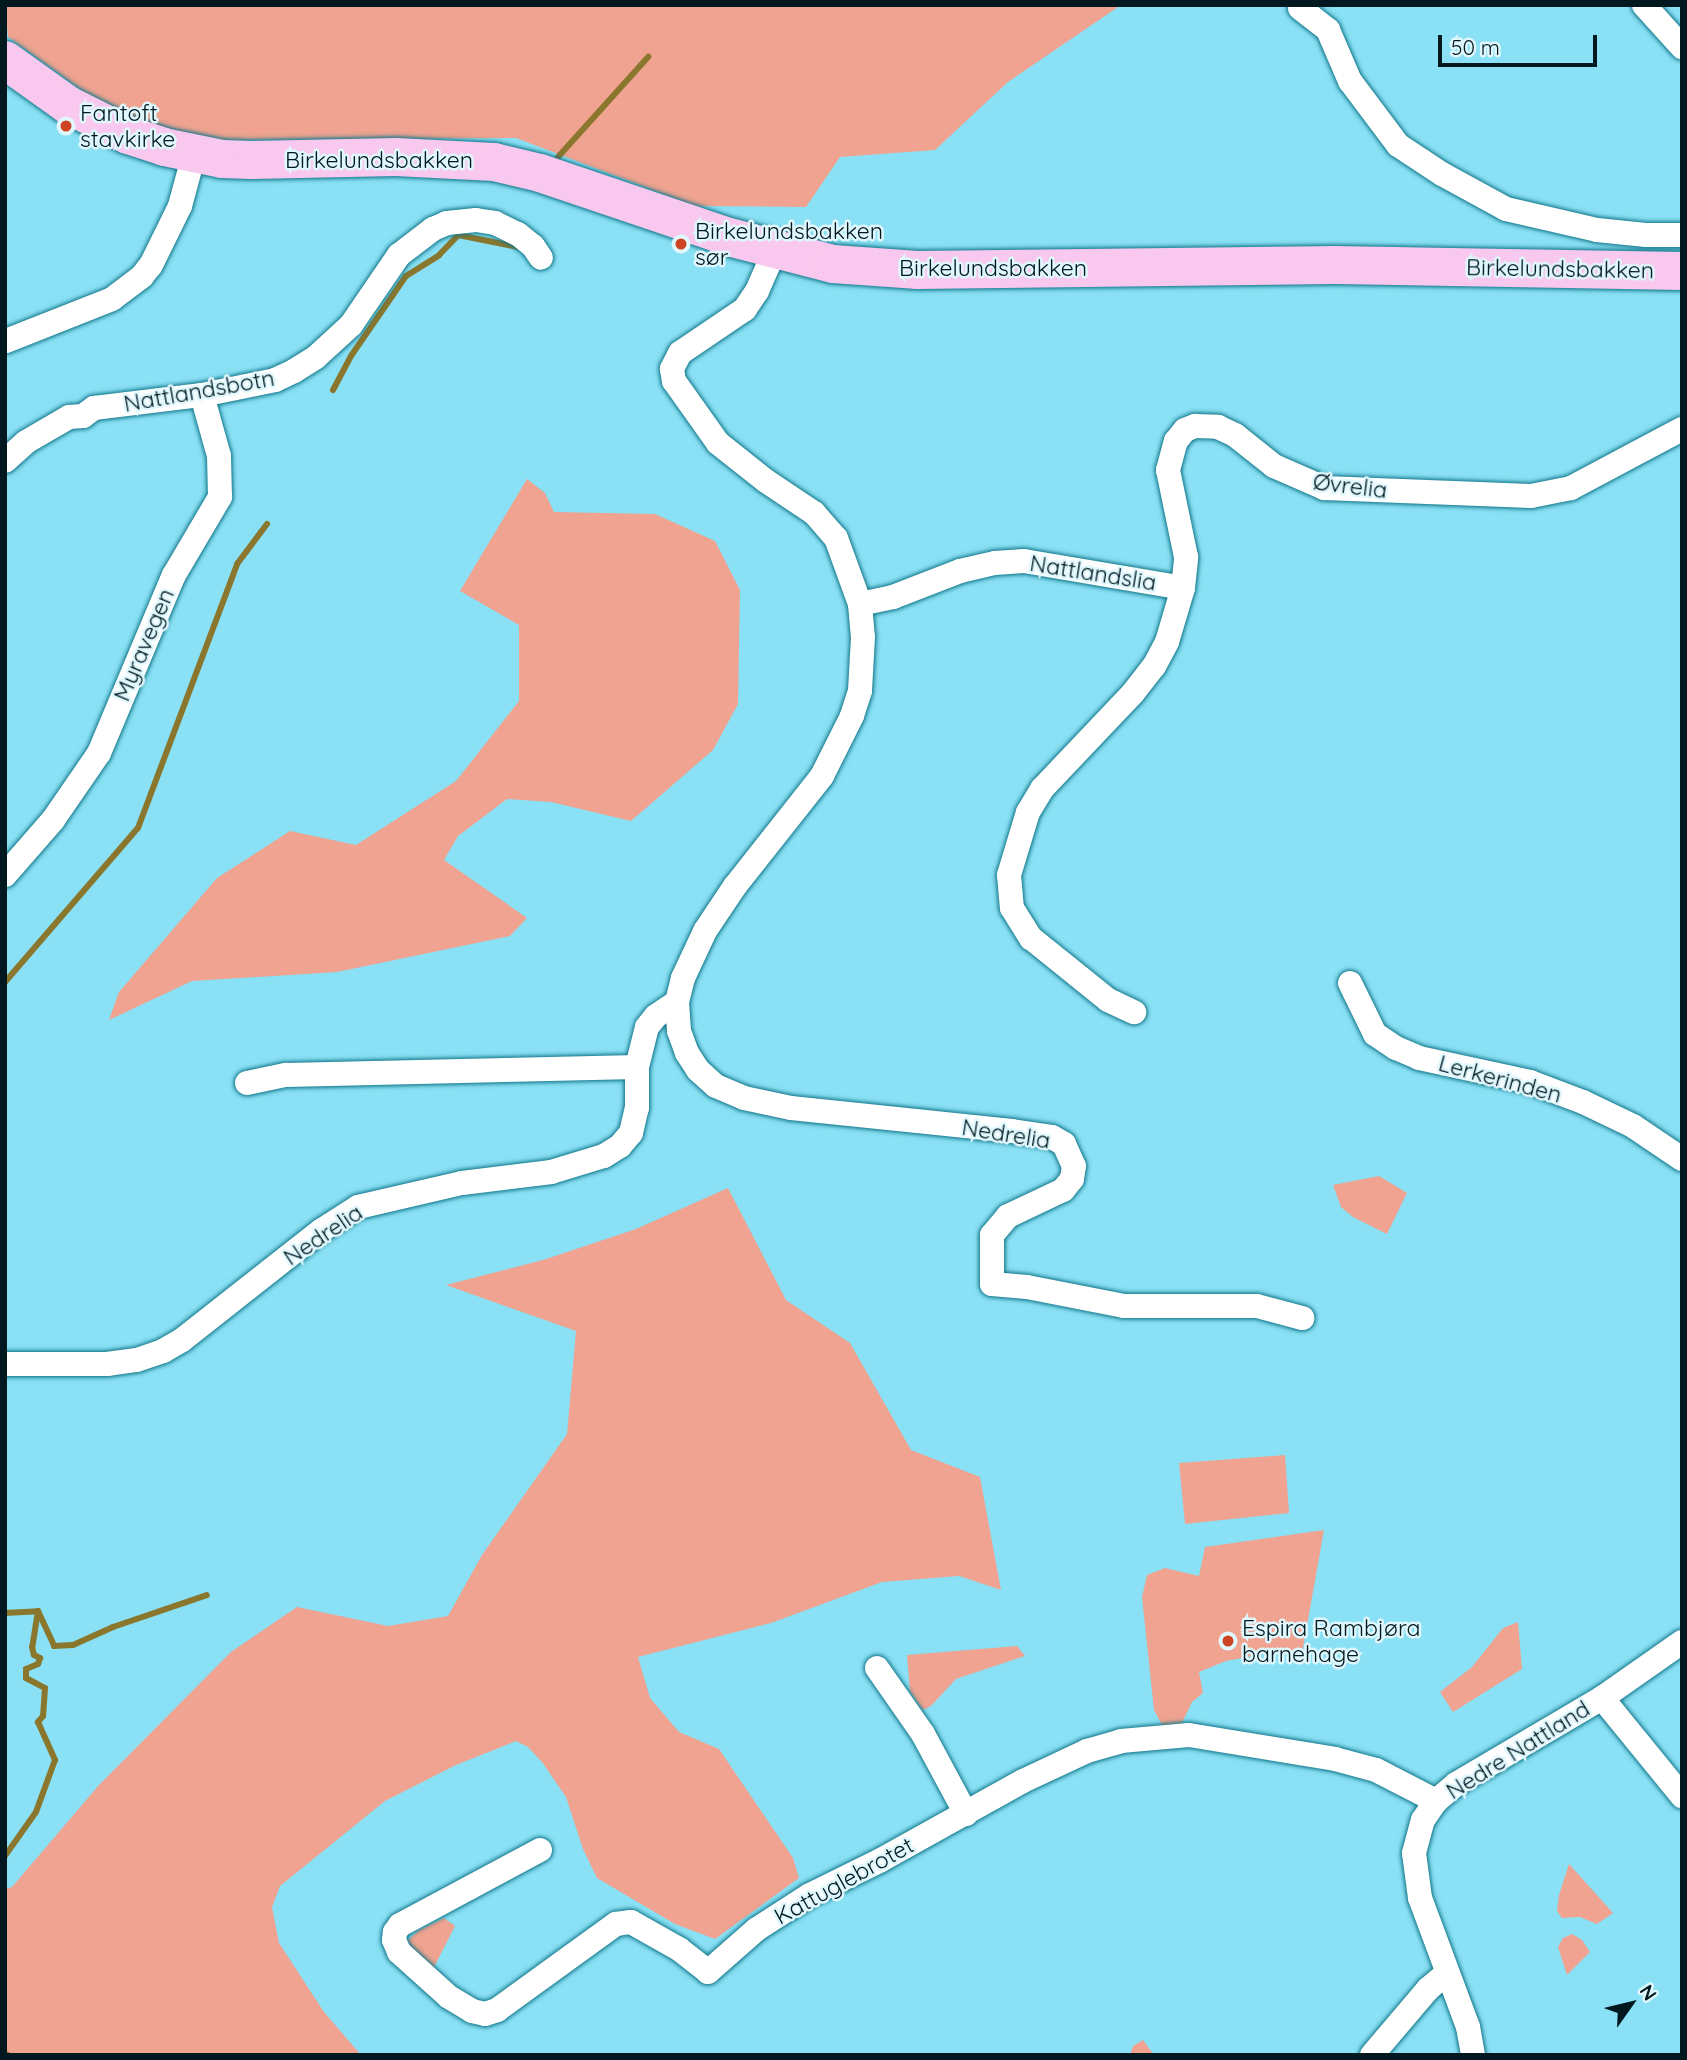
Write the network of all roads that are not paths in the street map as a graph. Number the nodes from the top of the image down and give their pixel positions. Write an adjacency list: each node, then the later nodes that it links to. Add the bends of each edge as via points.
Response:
1 (1644, 5): 3 (street)
2 (1300, 8): 6 (street, via 1328,30 1350,81 1398,145 1442,174 1506,209 1597,230)
3 (1682, 47)
4 (5, 60): 5 (main road, Birkelundsbakken, via 98,121)
5 (194, 154): 7 (main road, Birkelundsbakken, via 252,160 396,157 494,162); 10 (street, via 175,217 142,276 112,299)
6 (1682, 234)
7 (775, 250): 9 (main road, Birkelundsbakken, via 832,264 918,270 1335,265); 15 (street, via 744,309 680,353 672,369 674,381 718,443 814,513 836,538)
8 (541, 258): 11 (street, Nattlandsbotn, via 518,234 495,223 447,223 399,256 351,325 315,358 275,380)
9 (1682, 271)
10 (6, 341)
11 (202, 395): 13 (street, Nattlandsbotn, via 94,408 26,442); 16 (street, Myravegen, via 219,456 220,497 174,575 99,753 53,820)
12 (1682, 429): 14 (street, Øvrelia, via 1571,488 1531,496 1324,488 1273,466 1235,435 1218,427 1195,426 1176,441 1168,470 1186,557)
13 (5, 461)
14 (1183, 588): 15 (street, Nattlandslia, via 1024,561 960,571 893,597); 19 (street, Nattlandslia, via 1167,642 1154,666 1042,789 1028,811 1009,875 1012,908 1031,938 1108,1000)
15 (860, 604): 18 (street, Nedrelia, via 863,665 852,716 822,776 715,913)
16 (5, 875)
17 (1350, 983): 22 (street, Lerkerinden, via 1375,1034 1396,1048 1419,1058 1530,1082 1583,1102)
18 (677, 1002): 20 (street, Nedrelia, via 647,1027); 23 (street, Nedrelia, via 679,1031 698,1070 716,1086 744,1098 791,1108 1012,1131 1052,1137 1064,1144 1074,1166 1072,1179 1063,1190 1008,1216 992,1236 992,1284 1124,1306 1258,1306)
19 (1134, 1012)
20 (637, 1067): 21 (street, via 286,1075); 24 (street, Nedrelia, via 637,1108 631,1133 604,1156 551,1172 462,1183 358,1207 163,1351 107,1364)
21 (247, 1083)
22 (1679, 1151)
23 (1302, 1318)
24 (5, 1364)
25 (1682, 1642): 27 (street, Nedre Nattland)
26 (877, 1668): 30 (street, via 923,1734)
27 (1602, 1698): 28 (street); 29 (street, Nedre Nattland, via 1456,1784)
28 (1682, 1796)
29 (1436, 1801): 30 (street, Kattuglebrotet, via 1376,1770 1294,1751 1189,1735 1121,1741 1087,1751); 32 (street, Nedre Nattland, via 1418,1832 1414,1853 1420,1898)
30 (966, 1814): 31 (street, Kattuglebrotet, via 780,1913 708,1972 631,1922 616,1924 497,2010 485,2014 471,2011 399,1952 395,1932 400,1925)
31 (540, 1850)
32 (1447, 1973): 33 (street); 34 (street, Nedre Nattland, via 1468,2027)
33 (1372, 2055)
34 (1473, 2055)

